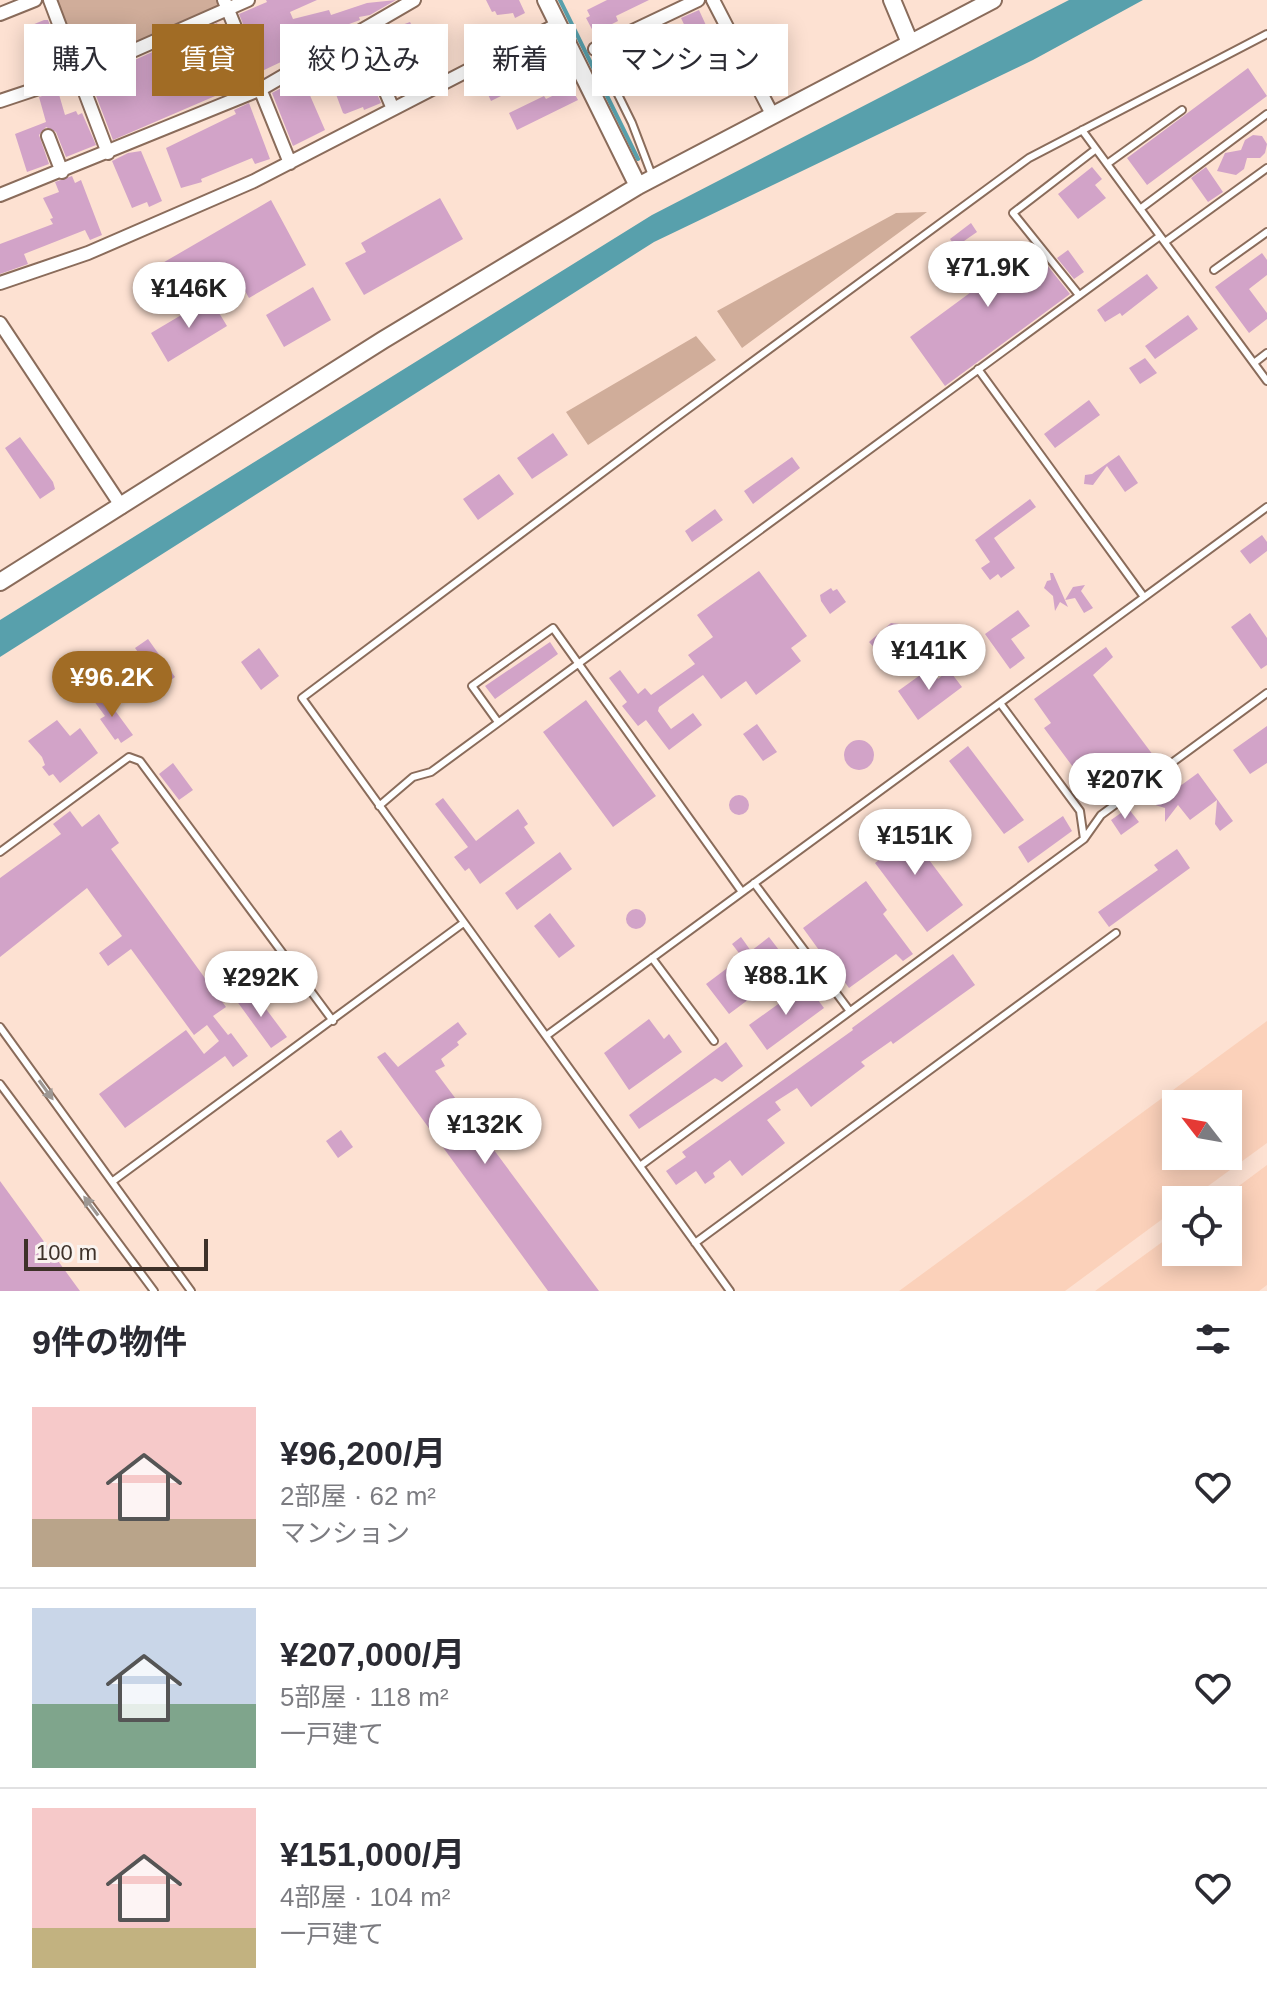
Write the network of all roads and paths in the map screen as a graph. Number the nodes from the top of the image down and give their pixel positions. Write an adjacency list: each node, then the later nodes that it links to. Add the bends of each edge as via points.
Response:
1 (35, 0): 11 (street)
2 (50, 0): 12 (street)
3 (248, 0): 10 (street)
4 (414, 0): 14 (street)
5 (546, 0): 15 (street)
6 (698, 0): 16 (street)
7 (713, 0): 32 (street)
8 (892, 0): 18 (street)
9 (993, 0): 18 (street)
10 (226, 4): 13 (street); 19 (street)
11 (4, 8)
12 (59, 24)
13 (234, 24)
14 (375, 24)
15 (558, 24)
16 (648, 24)
17 (1267, 34): 33 (lane)
18 (910, 43): 32 (street)
19 (136, 47)
20 (576, 56): 41 (street)
21 (464, 72): 29 (street)
22 (24, 92): 28 (street)
23 (86, 96): 36 (street)
24 (244, 96): 36 (street)
25 (264, 96): 37 (street)
26 (388, 96): 29 (street)
27 (618, 96): 41 (lane, via 632,123)
28 (0, 100)
29 (393, 109): 37 (street)
30 (1182, 110): 38 (lane)
31 (1267, 114): 43 (lane)
32 (773, 116): 41 (street)
33 (1082, 130): 35 (lane); 63 (lane, via 1016,167 302,698)
34 (48, 136): 40 (street)
35 (1096, 149): 38 (lane); 49 (lane, via 1013,213)
36 (108, 153): 40 (street)
37 (290, 163): 48 (street, via 88,253)
38 (1107, 164): 43 (lane)
39 (1267, 168): 45 (lane)
40 (62, 172): 42 (street)
41 (646, 182): 55 (street, via 383,340)
42 (0, 195)
43 (1140, 209): 45 (lane)
44 (1264, 234): 46 (lane); 47 (lane)
45 (1162, 239): 49 (lane); 52 (lane)
46 (1267, 244)
47 (1214, 270)
48 (0, 283)
49 (1079, 295): 53 (lane)
50 (0, 323): 55 (street)
51 (1267, 353): 52 (lane)
52 (1254, 363): 54 (lane)
53 (978, 369): 58 (lane); 59 (lane)
54 (1267, 381)
55 (122, 507): 57 (street)
56 (1267, 507): 58 (lane)
57 (0, 582)
58 (1144, 597): 61 (lane)
59 (579, 663): 62 (lane); 62 (lane, via 553,628 472,686); 67 (lane)
60 (1267, 693): 64 (lane, via 1101,815)
61 (1000, 703): 64 (lane, via 1080,811); 66 (lane)
62 (498, 722): 63 (lane, via 431,772 413,777)
63 (379, 806): 68 (lane)
64 (1084, 839): 71 (lane)
65 (0, 852): 72 (lane, via 134,757 152,774)
66 (754, 883): 67 (lane); 71 (lane)
67 (742, 892): 70 (lane)
68 (462, 924): 72 (lane); 74 (lane)
69 (1116, 933): 79 (lane)
70 (652, 958): 74 (lane); 75 (lane)
71 (849, 1010): 77 (lane)
72 (333, 1021): 78 (lane)
73 (0, 1027): 78 (lane, one-way to 78)
74 (546, 1036): 77 (lane)
75 (714, 1041)
76 (0, 1084): 80 (lane, one-way to 76)
77 (640, 1166): 79 (lane)
78 (113, 1181): 81 (lane)
79 (695, 1243): 82 (lane)
80 (154, 1291)
81 (191, 1291)
82 (730, 1291)

